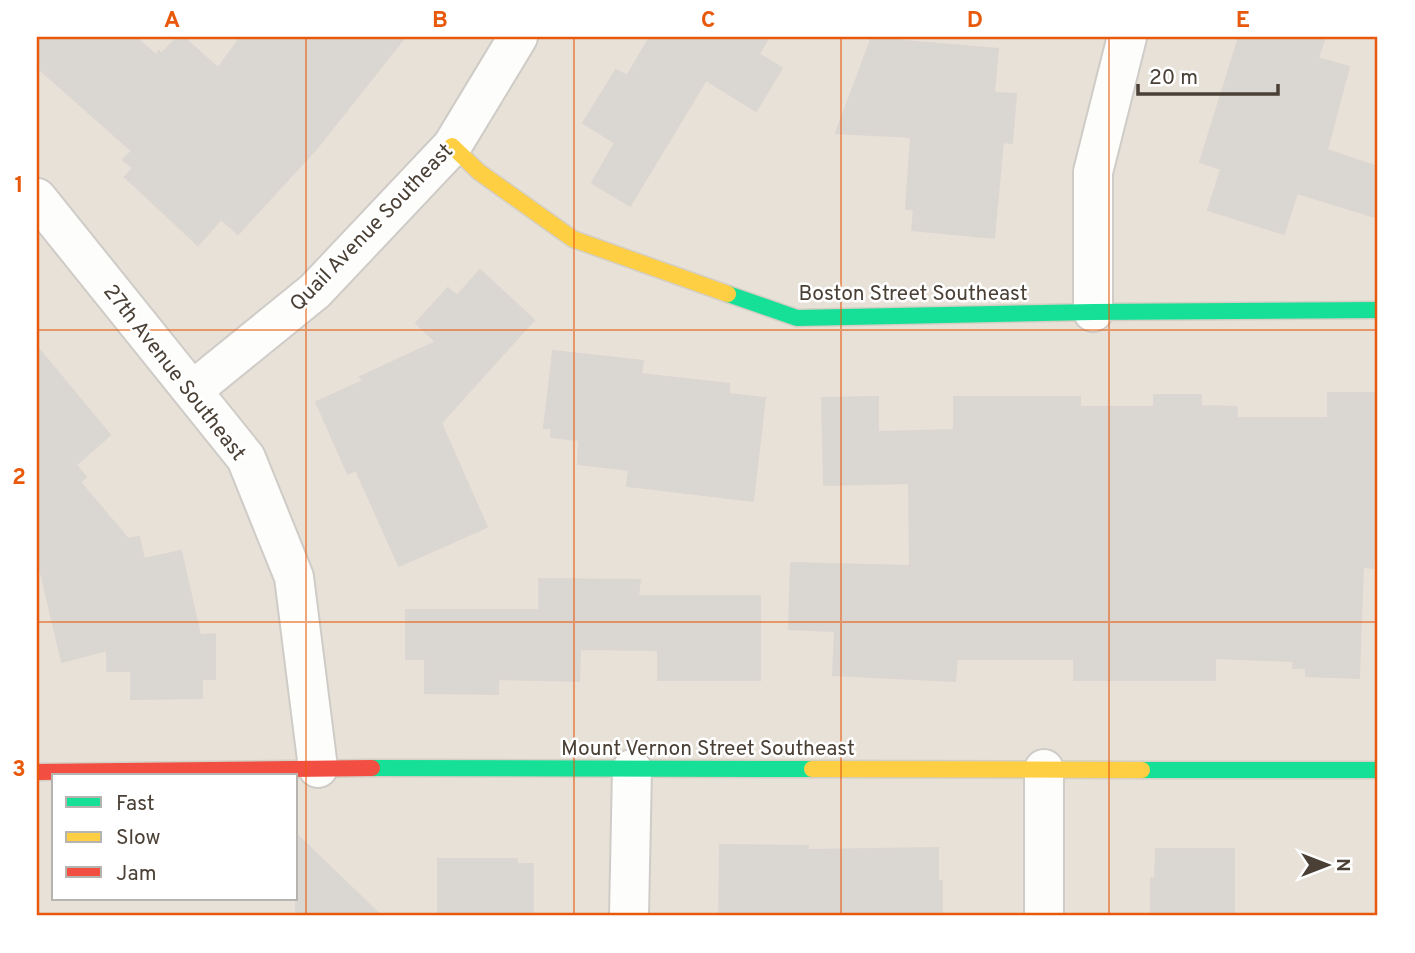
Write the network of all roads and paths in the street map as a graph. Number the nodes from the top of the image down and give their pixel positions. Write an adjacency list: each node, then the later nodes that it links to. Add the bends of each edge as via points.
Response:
1 (518, 37): 3 (street, Quail Avenue Southeast)
2 (1128, 37): 6 (street, via 1093,172)
3 (452, 146): 6 (street, Boston Street Southeast, via 480,172 573,239 797,318); 7 (street, Quail Avenue Southeast, via 315,291)
4 (37, 198): 7 (street, 27th Avenue Southeast)
5 (1378, 310): 6 (street, Boston Street Southeast)
6 (1093, 312)
7 (193, 390): 8 (street, 27th Avenue Southeast, via 246,458 294,577)
8 (318, 768): 9 (street, Mount Vernon Street Southeast); 12 (street, Mount Vernon Street Southeast)
9 (632, 769): 10 (street, Mount Vernon Street Southeast); 13 (street)
10 (1044, 769): 11 (street, Mount Vernon Street Southeast); 14 (street)
11 (1378, 770)
12 (37, 772)
13 (629, 916)
14 (1044, 916)

